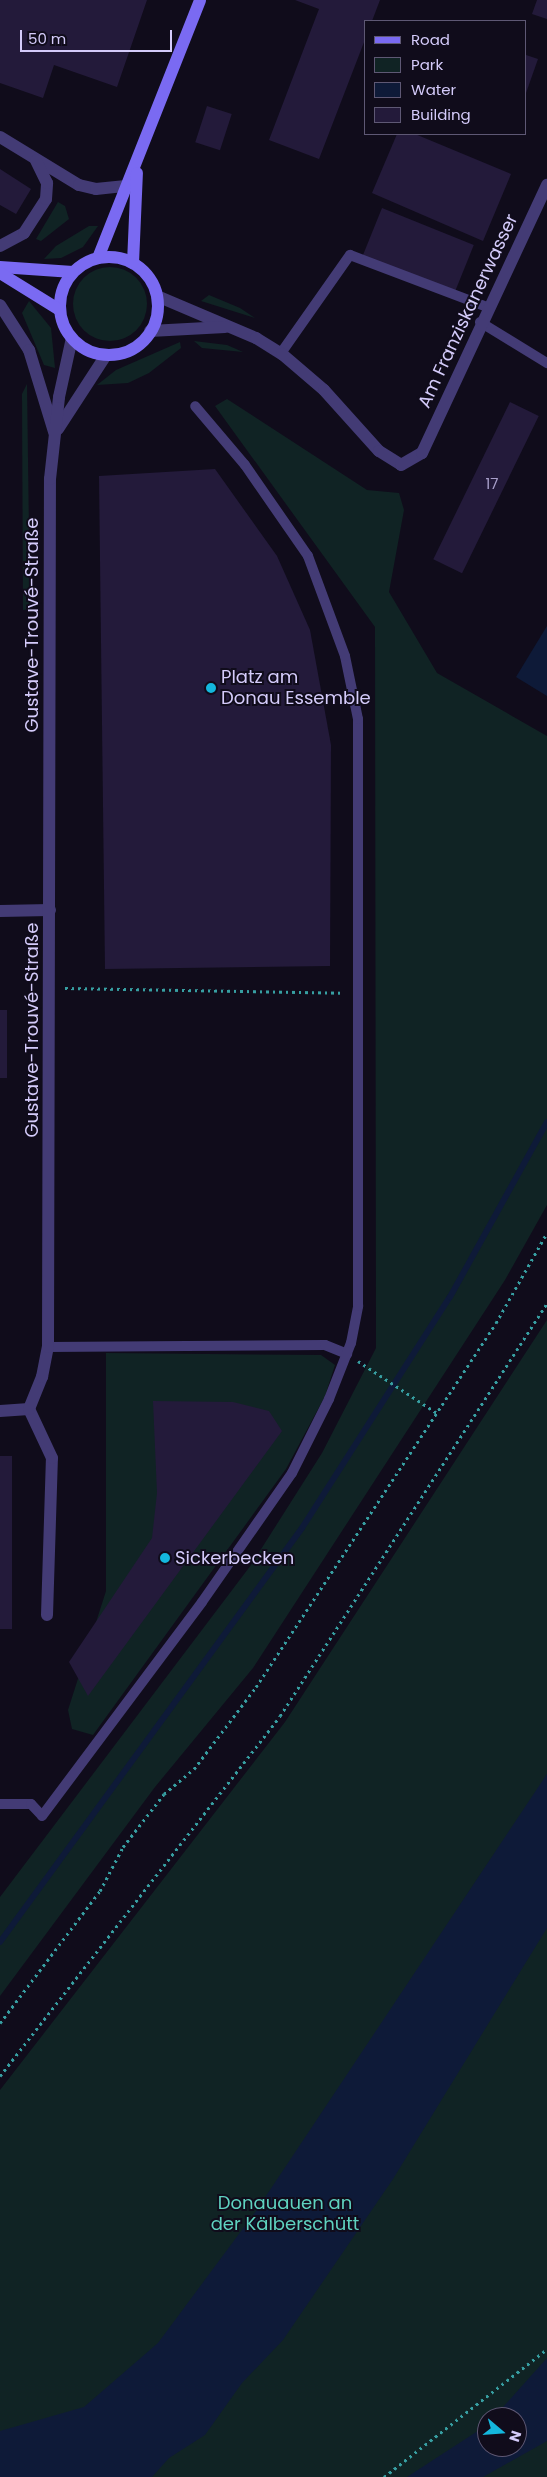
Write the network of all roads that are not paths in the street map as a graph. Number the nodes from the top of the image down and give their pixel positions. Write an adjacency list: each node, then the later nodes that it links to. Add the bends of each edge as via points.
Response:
1 (200, 0): 4 (street)
2 (0, 137): 3 (street)
3 (36, 160): 6 (street, via 79,186 96,189); 7 (street, via 47,183 46,199 24,233)
4 (139, 160): 6 (street); 9 (street, via 133,200)
5 (547, 184): 15 (street, Am Franziskanerwasser)
6 (126, 186): 8 (street)
7 (0, 246)
8 (98, 258): 9 (street); 11 (street)
9 (133, 263): 13 (street, via 148,277)
10 (0, 267): 11 (street)
11 (73, 272): 16 (street, via 65,283)
12 (0, 273): 16 (street)
13 (157, 296): 18 (street); 19 (street)
14 (0, 305): 25 (street, Gustave-Trouvé-Straße, via 30,350)
15 (487, 308): 17 (street, Am Franziskanerwasser); 21 (lane, via 350,255)
16 (60, 310): 20 (street)
17 (480, 322): 21 (street, Am Franziskanerwasser, via 422,453 401,465 389,460 324,390); 23 (lane)
18 (227, 327): 19 (street); 21 (street)
19 (150, 332): 22 (street, via 131,349)
20 (72, 338): 22 (street); 25 (street, Gustave-Trouvé-Straße)
21 (282, 353)
22 (106, 355): 25 (street, Gustave-Trouvé-Straße)
23 (547, 363)
24 (195, 406): 29 (lane, via 245,466 308,556 345,656 358,719 358,1306)
25 (55, 436): 26 (street, Gustave-Trouvé-Straße, via 50,488)
26 (50, 910): 27 (street); 28 (street, Gustave-Trouvé-Straße)
27 (0, 911)
28 (48, 1347): 29 (lane, via 326,1345); 30 (street, Gustave-Trouvé-Straße, via 42,1377)
29 (347, 1354): 33 (lane, via 292,1473 202,1602 42,1816 32,1804)
30 (29, 1409): 31 (street); 32 (street, via 52,1458)
31 (0, 1411)
32 (47, 1615)
33 (0, 1804)

